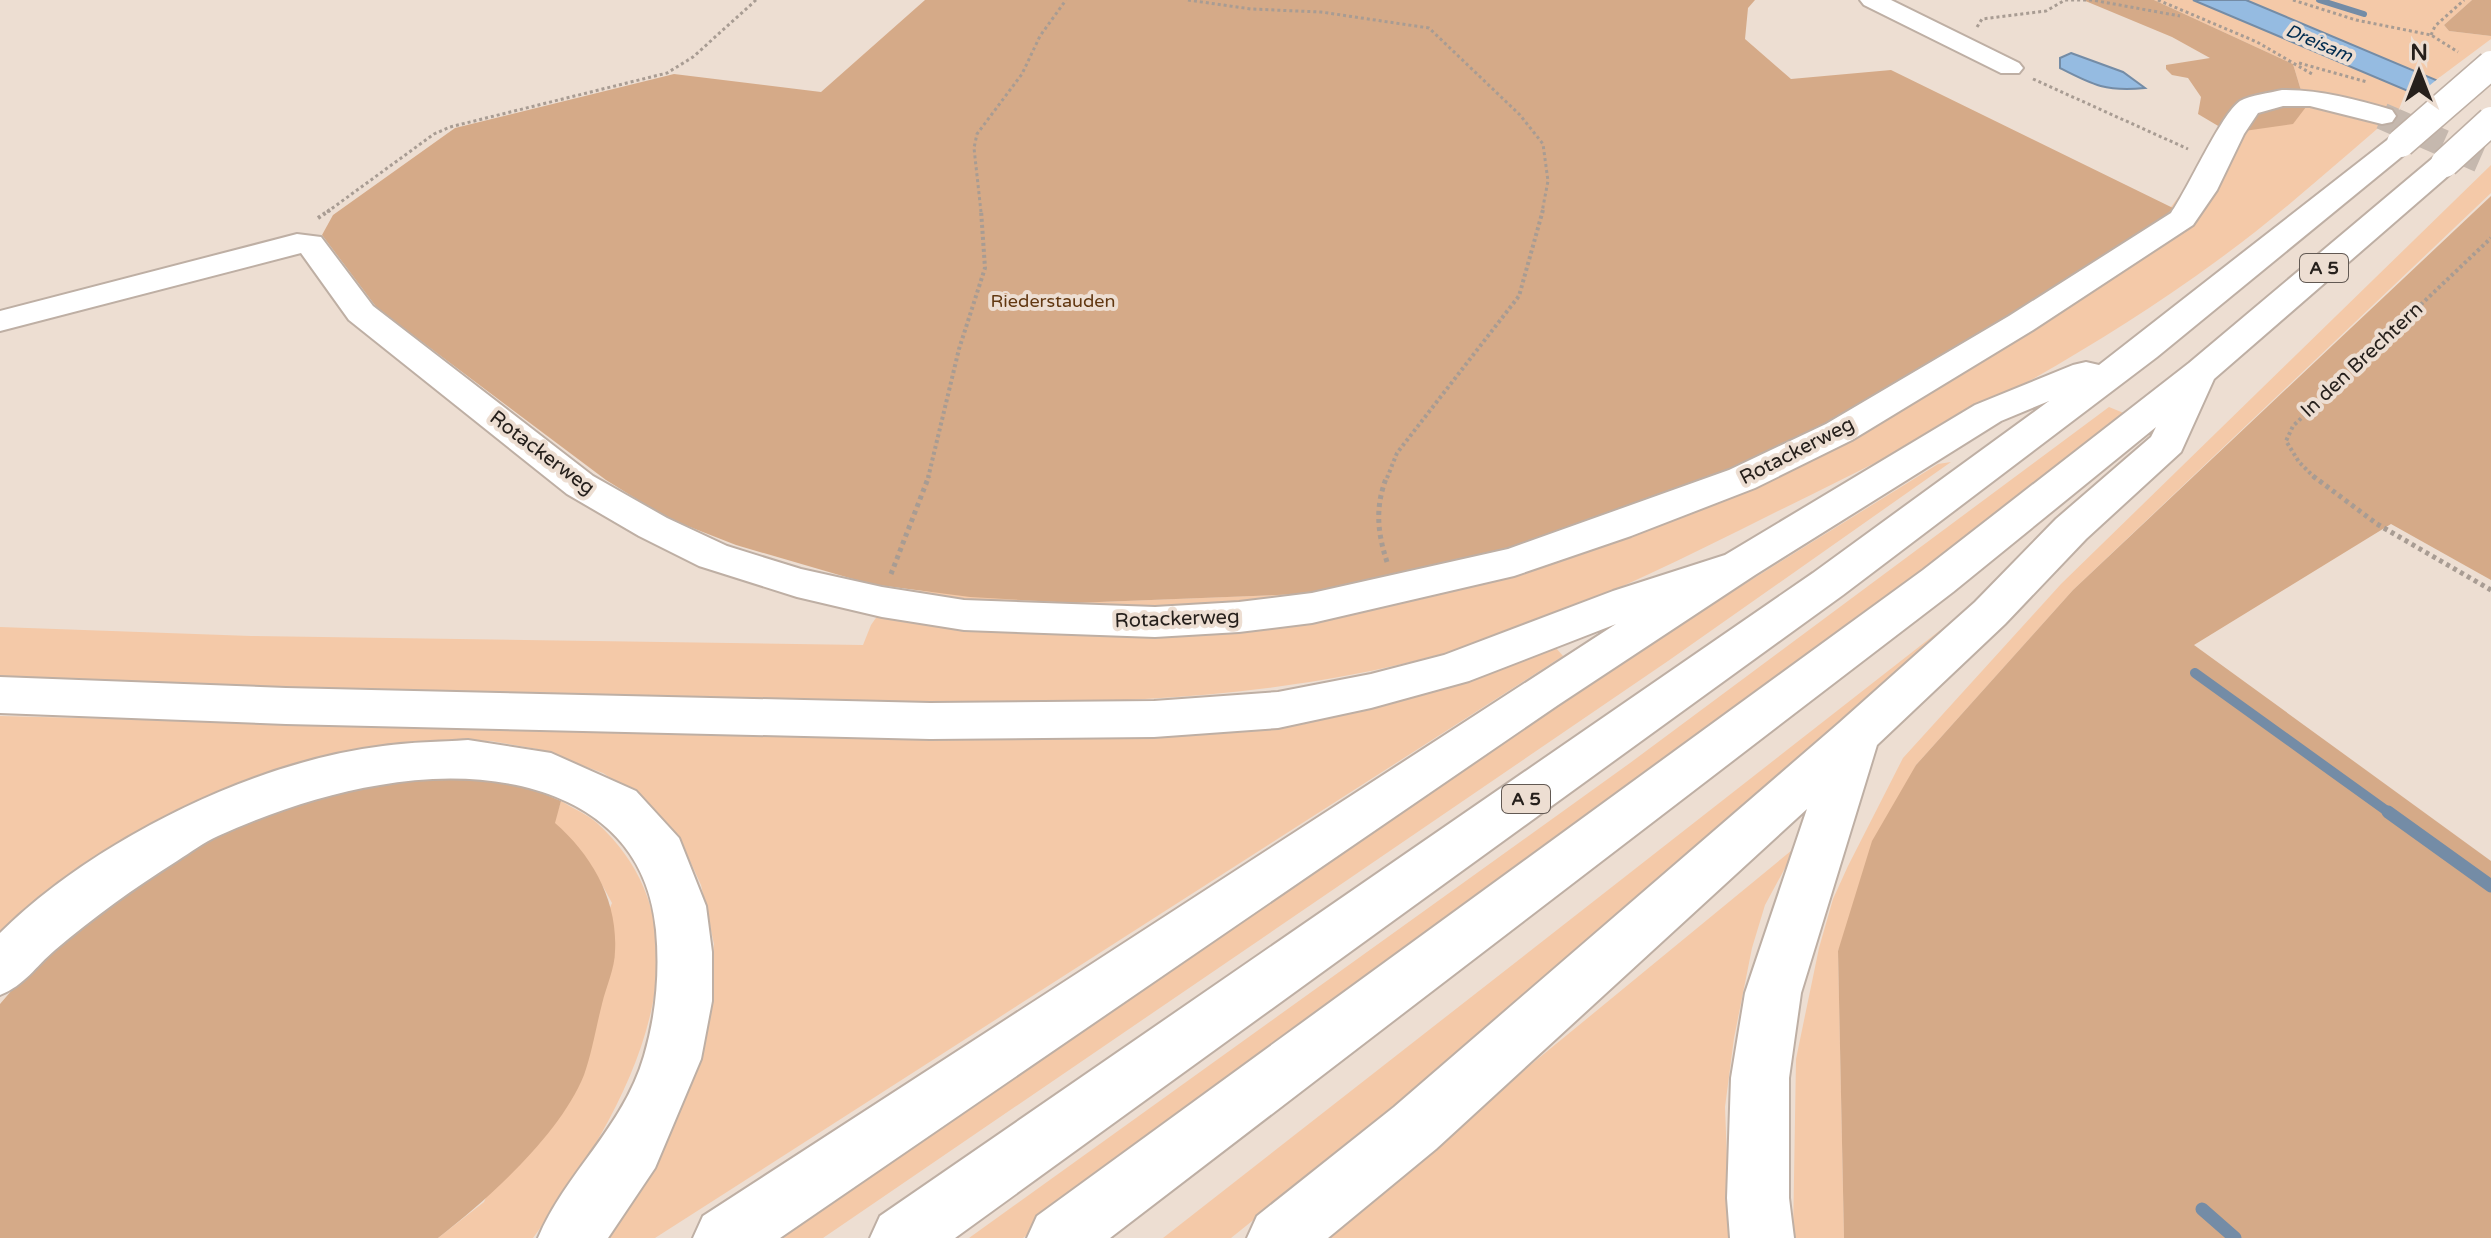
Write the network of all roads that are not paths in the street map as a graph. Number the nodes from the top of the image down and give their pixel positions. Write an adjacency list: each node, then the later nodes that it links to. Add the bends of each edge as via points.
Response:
1 (1872, 0): 3 (street)
2 (2491, 65): 7 (highway, A 5, bridge)
3 (2010, 68)
4 (2382, 116): 6 (street, Rotackerweg, via 2325,100 2282,98 2249,107 2182,219 1839,432 1742,479 1514,562 1254,616 1155,622 964,615 797,583 713,556 580,485 361,313 310,244 297,243)
5 (2491, 121): 8 (highway, A 5, bridge)
6 (0, 321)
7 (2144, 349): 9 (highway, via 1988,413); 15 (highway, A 5, via 1815,593)
8 (2202, 371): 11 (highway, via 2167,443); 16 (highway, A 5, via 1938,581)
9 (1740, 565): 10 (highway, via 1453,669 1278,710 1154,719 930,721); 14 (highway)
10 (0, 695)
11 (1856, 736): 17 (highway, via 1415,1128); 18 (highway, via 1773,993 1760,1078)
12 (0, 970): 13 (highway, via 34,935 113,874 198,822 295,785 381,765 468,759 551,772 618,805 661,853 680,906 685,952 684,1001 672,1059 634,1147)
13 (570, 1238)
14 (725, 1238)
15 (902, 1238)
16 (1059, 1238)
17 (1279, 1238)
18 (1762, 1238)

